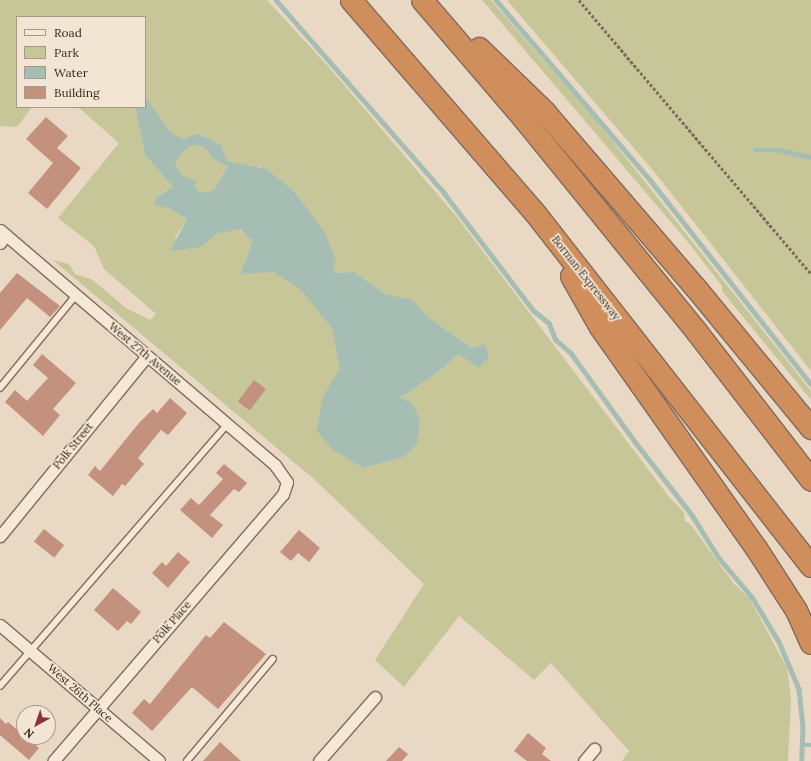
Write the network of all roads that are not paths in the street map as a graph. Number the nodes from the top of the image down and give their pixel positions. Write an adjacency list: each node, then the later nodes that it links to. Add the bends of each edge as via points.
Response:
1 (351, 0): 4 (highway, Borman Expressway)
2 (422, 0): 11 (highway, via 523,118 696,330)
3 (429, 0): 10 (highway, via 544,112 695,287)
4 (535, 213): 14 (highway, Borman Expressway); 16 (highway, via 600,327 756,548 796,610)
5 (2, 236): 6 (street, West 27th Avenue)
6 (76, 295): 7 (street, West 27th Avenue); 8 (lane)
7 (147, 356): 9 (street, West 27th Avenue); 13 (street, Polk Street)
8 (0, 388)
9 (228, 424): 12 (street, West 27th Avenue, via 275,465); 17 (lane)
10 (811, 428)
11 (811, 480)
12 (287, 482): 21 (street, Polk Place, via 283,494)
13 (0, 536)
14 (811, 566)
15 (0, 625): 17 (street, West 26th Place)
16 (811, 643)
17 (30, 651): 19 (lane); 21 (street, West 26th Place)
18 (274, 659): 25 (lane)
19 (0, 686)
20 (375, 697): 26 (street)
21 (98, 708): 23 (street, Polk Place); 24 (street, West 26th Place)
22 (594, 749): 27 (street)
23 (53, 761)
24 (159, 761)
25 (186, 761)
26 (319, 761)
27 (584, 761)

